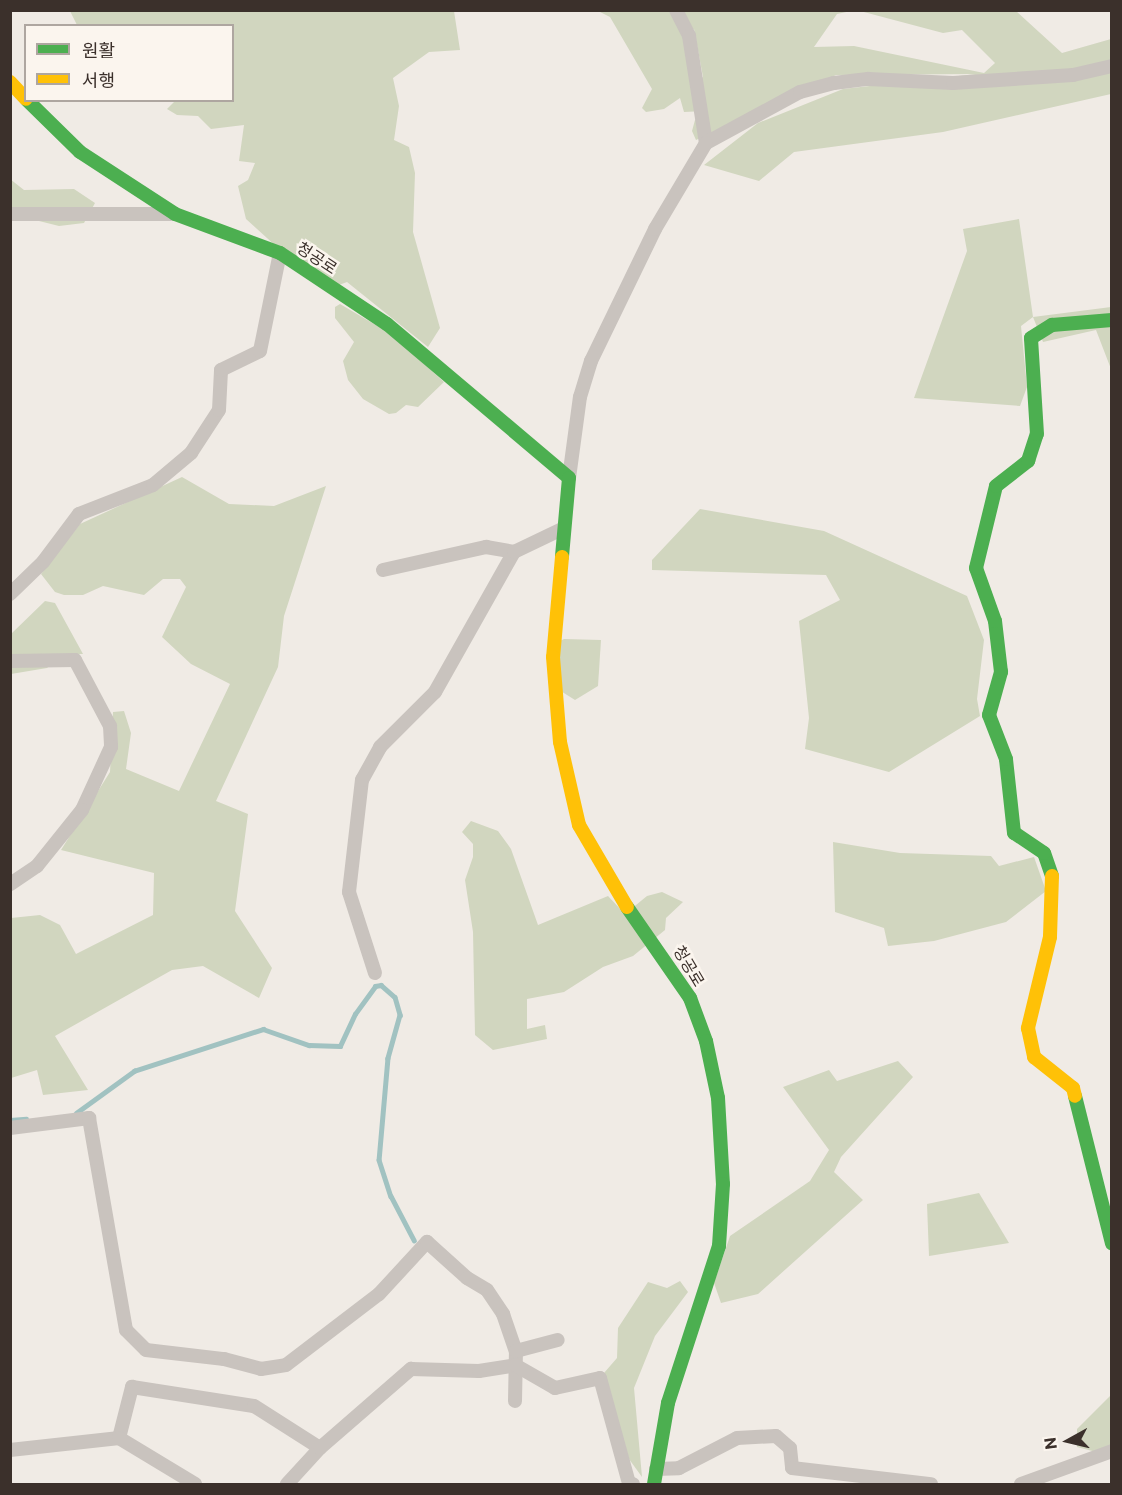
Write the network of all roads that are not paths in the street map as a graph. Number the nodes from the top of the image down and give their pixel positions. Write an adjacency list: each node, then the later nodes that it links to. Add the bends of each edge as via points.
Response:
1 (676, 10): 6 (street, via 689,36)
2 (1112, 66): 6 (street, via 1073,75 834,83 800,92)
3 (10, 82): 4 (street, 청공로)
4 (24, 98)
5 (28, 102): 8 (street, 청공로, via 80,152)
6 (706, 143): 11 (street, 청공로, via 655,229 591,361 580,397)
7 (10, 214): 8 (street)
8 (175, 214): 9 (street, 청공로)
9 (280, 253): 11 (street, 청공로, via 387,324); 15 (street, via 260,351 221,370 219,410 191,453 153,485 79,514)
10 (1112, 320): 20 (street, via 1052,325 1031,338 1037,434 1028,461 996,486 976,568 995,621 1001,672 989,715 1006,759 1014,833 1044,853 1054,881 1050,937 1028,1028 1034,1057 1073,1088)
11 (569, 478): 12 (street, 청공로)
12 (564, 528): 13 (street); 28 (street, 청공로, via 553,657 560,742 579,825 622,898 690,998 706,1041 718,1098 723,1184 719,1246 668,1403)
13 (514, 552): 14 (street, via 486,547); 18 (street, via 435,692 380,747 362,780 349,892)
14 (383, 570)
15 (10, 594)
16 (10, 661): 17 (street, via 75,660 110,726 111,747 82,810 37,866)
17 (10, 884)
18 (375, 973)
19 (10, 1128): 22 (street, via 89,1118 126,1330 146,1350 224,1359 261,1369 286,1365 379,1294 427,1242 467,1278 487,1290 503,1314)
20 (1112, 1243)
21 (558, 1340): 22 (street)
22 (515, 1358): 23 (street); 25 (street, via 479,1371 411,1369); 31 (street, via 555,1388 600,1378 628,1483)
23 (515, 1401)
24 (119, 1438): 25 (street, via 132,1388 254,1406); 26 (street); 29 (street)
25 (320, 1448): 30 (street)
26 (10, 1450)
27 (1112, 1451): 34 (street)
28 (656, 1469): 32 (street, 청공로); 33 (street, via 679,1468 737,1438 776,1436 790,1448 792,1468)
29 (195, 1485)
30 (287, 1485)
31 (633, 1485)
32 (654, 1485)
33 (931, 1485)
34 (1021, 1485)

